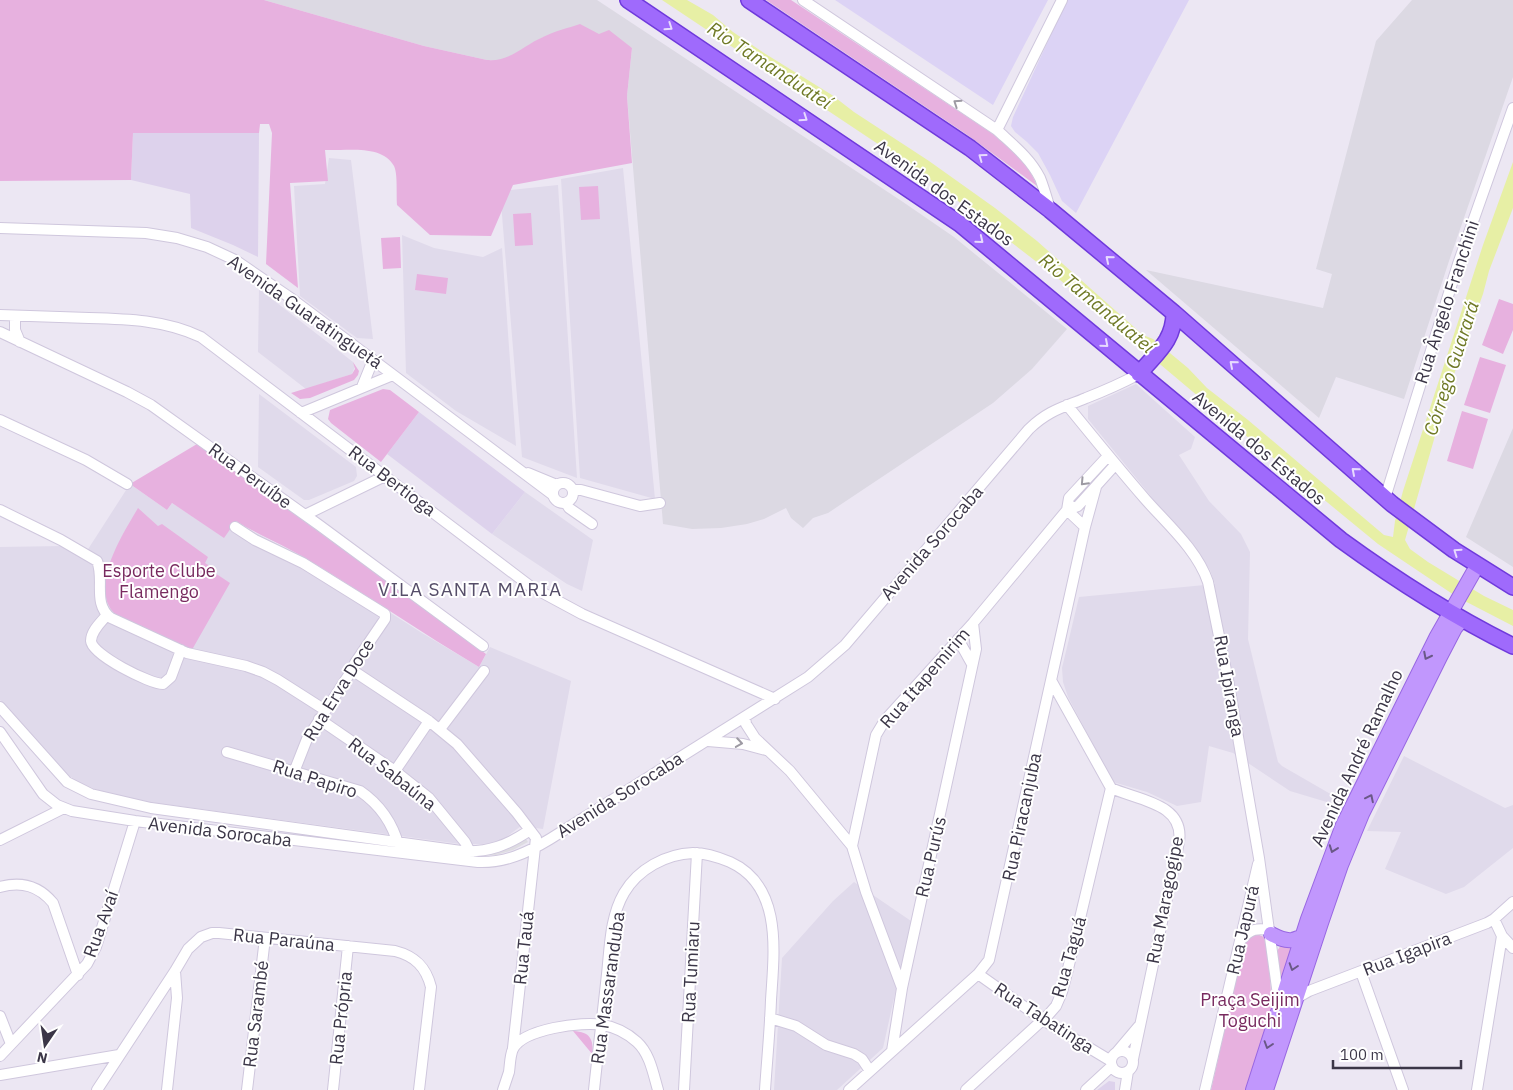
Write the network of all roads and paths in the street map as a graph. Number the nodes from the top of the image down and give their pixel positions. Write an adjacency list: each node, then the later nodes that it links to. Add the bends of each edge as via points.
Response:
1 (628, 0): 15 (highway, Avenida dos Estados, one-way to 15, via 960,224)
2 (749, 0): 7 (highway, one-way to 2, via 970,148)
3 (802, 0): 6 (street, one-way to 3)
4 (1062, 0): 6 (street)
5 (1513, 108): 30 (street, Rua Ângelo Franchini, via 1458,264)
6 (997, 130): 7 (street, via 1031,163)
7 (1050, 210): 9 (highway, one-way to 7)
8 (0, 228): 14 (street, Avenida Guaratinguetá, via 146,233 207,247 262,277)
9 (1174, 313): 15 (highway, via 1169,338); 30 (highway, one-way to 9)
10 (0, 315): 11 (street, Rua Bertioga)
11 (15, 316): 13 (street, via 15,330); 19 (street, Rua Bertioga, via 135,319 189,332 206,341)
12 (0, 332): 13 (street, Rua Peruíbe)
13 (20, 342): 35 (street, Rua Peruíbe, via 151,405)
14 (373, 360): 16 (street, Avenida Guaratinguetá); 17 (street)
15 (1144, 368): 18 (street, Avenida Sorocaba); 41 (highway, Avenida dos Estados, via 1341,540 1390,575)
16 (393, 375): 17 (street); 23 (street, Avenida Guaratinguetá)
17 (362, 387): 19 (street)
18 (1067, 405): 21 (street, Rua Ipiranga); 52 (street, Avenida Sorocaba, via 1041,417 1029,429 845,645 808,677)
19 (301, 413): 24 (street, Rua Bertioga)
20 (0, 420): 25 (street, via 86,460)
21 (1108, 456): 22 (street, Rua Ipiranga); 34 (street, Rua Itapemirim, one-way to 34, via 1069,498)
22 (1115, 465): 27 (street, Rua Itapemirim); 75 (street, Rua Ipiranga, via 1188,548 1208,582)
23 (520, 470): 26 (street, Avenida Guaratinguetá); 29 (street, Avenida Guaratinguetá)
24 (385, 476): 35 (street); 52 (street, Rua Bertioga, via 530,586 556,601)
25 (127, 484)
26 (557, 485): 28 (street, via 568,484); 29 (street)
27 (1096, 487): 34 (street, Rua Itapemirim, via 1078,506); 37 (street, Rua Piracanjuba)
28 (573, 490): 31 (street, via 572,498); 32 (street, via 640,506)
29 (553, 495): 31 (street, via 558,502)
30 (1388, 501): 39 (highway, one-way to 30)
31 (566, 503): 36 (street, via 568,508)
32 (660, 503)
33 (0, 510): 42 (street, via 97,561 100,598)
34 (1067, 510): 37 (street); 43 (street, Rua Itapemirim)
35 (305, 515): 45 (street, Rua Peruíbe)
36 (592, 524)
37 (1085, 526): 51 (street, Rua Piracanjuba)
38 (235, 527): 49 (street, Rua Erva Doce, via 303,563 385,614 385,619)
39 (1474, 572): 40 (highway); 41 (main road, Avenida André Ramalho)
40 (1513, 587)
41 (1456, 612): 46 (highway, Avenida dos Estados); 82 (main road, Avenida André Ramalho, via 1350,808 1334,845)
42 (107, 615): 47 (street); 47 (street, via 94,632 92,645 117,665 151,682 163,684 170,680)
43 (973, 623): 44 (street, Rua Itapemirim); 48 (street, Rua Purús, via 976,649)
44 (958, 639): 48 (street); 70 (street, Rua Itapemirim, via 880,726)
45 (484, 646)
46 (1513, 646)
47 (181, 650): 54 (street, via 263,672)
48 (972, 664): 90 (street, Rua Purús)
49 (352, 670): 54 (street, Rua Erva Doce); 57 (street)
50 (484, 671): 58 (street)
51 (1052, 682): 65 (street); 88 (street, Rua Piracanjuba, via 992,953)
52 (775, 699): 55 (street, Avenida Sorocaba)
53 (0, 708): 71 (street, Avenida Sorocaba, via 62,778 91,794 151,808)
54 (325, 710): 56 (street, Rua Erva Doce)
55 (745, 717): 60 (street, Avenida Sorocaba); 61 (street, via 749,731)
56 (319, 719): 63 (street, Rua Sabaúna); 64 (street, Rua Erva Doce)
57 (429, 721): 58 (street); 63 (street)
58 (440, 729): 68 (street, via 467,755)
59 (0, 732): 66 (street, Avenida Sorocaba, via 43,794)
60 (708, 740): 61 (street, one-way to 61); 72 (street, Avenida Sorocaba)
61 (769, 751): 70 (street, via 790,770)
62 (227, 752): 64 (street, Rua Papiro)
63 (395, 771): 74 (street, Rua Sabaúna, via 440,810 464,842)
64 (294, 772): 71 (street, Rua Papiro, via 355,789 367,796 384,814)
65 (1111, 788): 95 (street, Rua Taguá, via 1062,992 1056,1006); 97 (street, Rua Maragogipe, via 1161,806 1175,818 1180,831)
66 (64, 808): 67 (street, Avenida Sorocaba); 69 (street)
67 (135, 821): 71 (street, Avenida Sorocaba); 89 (street, Rua Avaí, via 96,947)
68 (530, 830): 72 (street, via 536,838); 74 (street, via 507,844)
69 (0, 840)
70 (852, 846): 90 (street, Rua Itapemirim)
71 (399, 848): 74 (street, Avenida Sorocaba)
72 (535, 848): 74 (street, Avenida Sorocaba, via 501,861 486,862); 99 (street, Rua Tauá)
73 (697, 853): 94 (street, Rua Massaranduba, via 717,857 739,867 751,876 766,900 773,928); 96 (street, Rua Massaranduba, via 675,855 647,868 628,886 614,919); 117 (street, Rua Tumiaru)
74 (469, 856)
75 (1259, 858): 79 (street, Rua Ipiranga); 83 (street, Rua Japurá)
76 (0, 887): 89 (street, via 25,884 54,903)
77 (1513, 902): 78 (street, Rua Igapira)
78 (1494, 919): 80 (street); 87 (street, Rua Igapira)
79 (1270, 932): 82 (main road, via 1286,940); 83 (street, via 1259,928 1251,930); 92 (street, Rua Ipiranga, via 1276,987)
80 (1502, 936): 85 (street); 126 (street)
81 (265, 938): 84 (street, Rua Paraúna); 86 (street, Rua Paraúna, via 206,934 188,949); 111 (street, Rua Sarambé)
82 (1309, 938): 91 (main road, Avenida André Ramalho); 92 (main road, Avenida André Ramalho, one-way to 92)
83 (1241, 940): 122 (street, Rua Japurá)
84 (348, 946): 112 (street, Rua Própria); 113 (street, Rua Paraúna, via 404,953 426,971 431,988)
85 (1513, 948)
86 (175, 972): 102 (street, Rua Paraúna); 110 (street, via 177,998)
87 (1361, 972): 91 (street, Rua Igapira, via 1310,990); 125 (street)
88 (978, 974): 95 (street, Rua Tabatinga); 100 (street, Rua Piracanjuba)
89 (78, 975): 98 (street, Rua Avaí)
90 (902, 988): 100 (street, Rua Purús)
91 (1297, 998): 92 (street); 124 (main road, Avenida André Ramalho)
92 (1282, 999): 123 (main road, Avenida André Ramalho, one-way to 123)
93 (0, 1016): 98 (street)
94 (770, 1018): 106 (street, via 796,1026 826,1045 854,1054); 118 (street, Rua Massaranduba)
95 (1043, 1020): 105 (street, Rua Tabatinga); 120 (street, Rua Taguá)
96 (601, 1024): 99 (street, via 546,1030 532,1034); 115 (street, Rua Massaranduba); 116 (street, via 617,1029 638,1042 649,1058)
97 (1139, 1025): 101 (street, Rua Maragogipe); 104 (street, Rua Maragogipe)
98 (11, 1044): 103 (street, Rua Avaí)
99 (513, 1048): 114 (street, Rua Tauá)
100 (892, 1051): 106 (street, Rua Piracanjuba)
101 (1118, 1052): 104 (street, via 1128,1053); 105 (street, Rua Maragogipe, via 1112,1057)
102 (120, 1055): 107 (street); 109 (street, Rua Paraúna)
103 (0, 1056)
104 (1133, 1059): 105 (street, Rua Maragogipe, via 1132,1066)
105 (1118, 1067): 108 (street); 121 (street, Rua Maragogipe)
106 (870, 1071): 119 (street, Rua Piracanjuba)
107 (0, 1075)
108 (1125, 1088)
109 (97, 1090)
110 (167, 1090)
111 (247, 1090)
112 (333, 1090)
113 (419, 1090)
114 (503, 1090)
115 (594, 1090)
116 (658, 1090)
117 (684, 1090)
118 (765, 1090)
119 (849, 1090)
120 (966, 1090)
121 (1086, 1090)
122 (1205, 1090)
123 (1252, 1090)
124 (1266, 1090)
125 (1403, 1090)
126 (1477, 1090)

